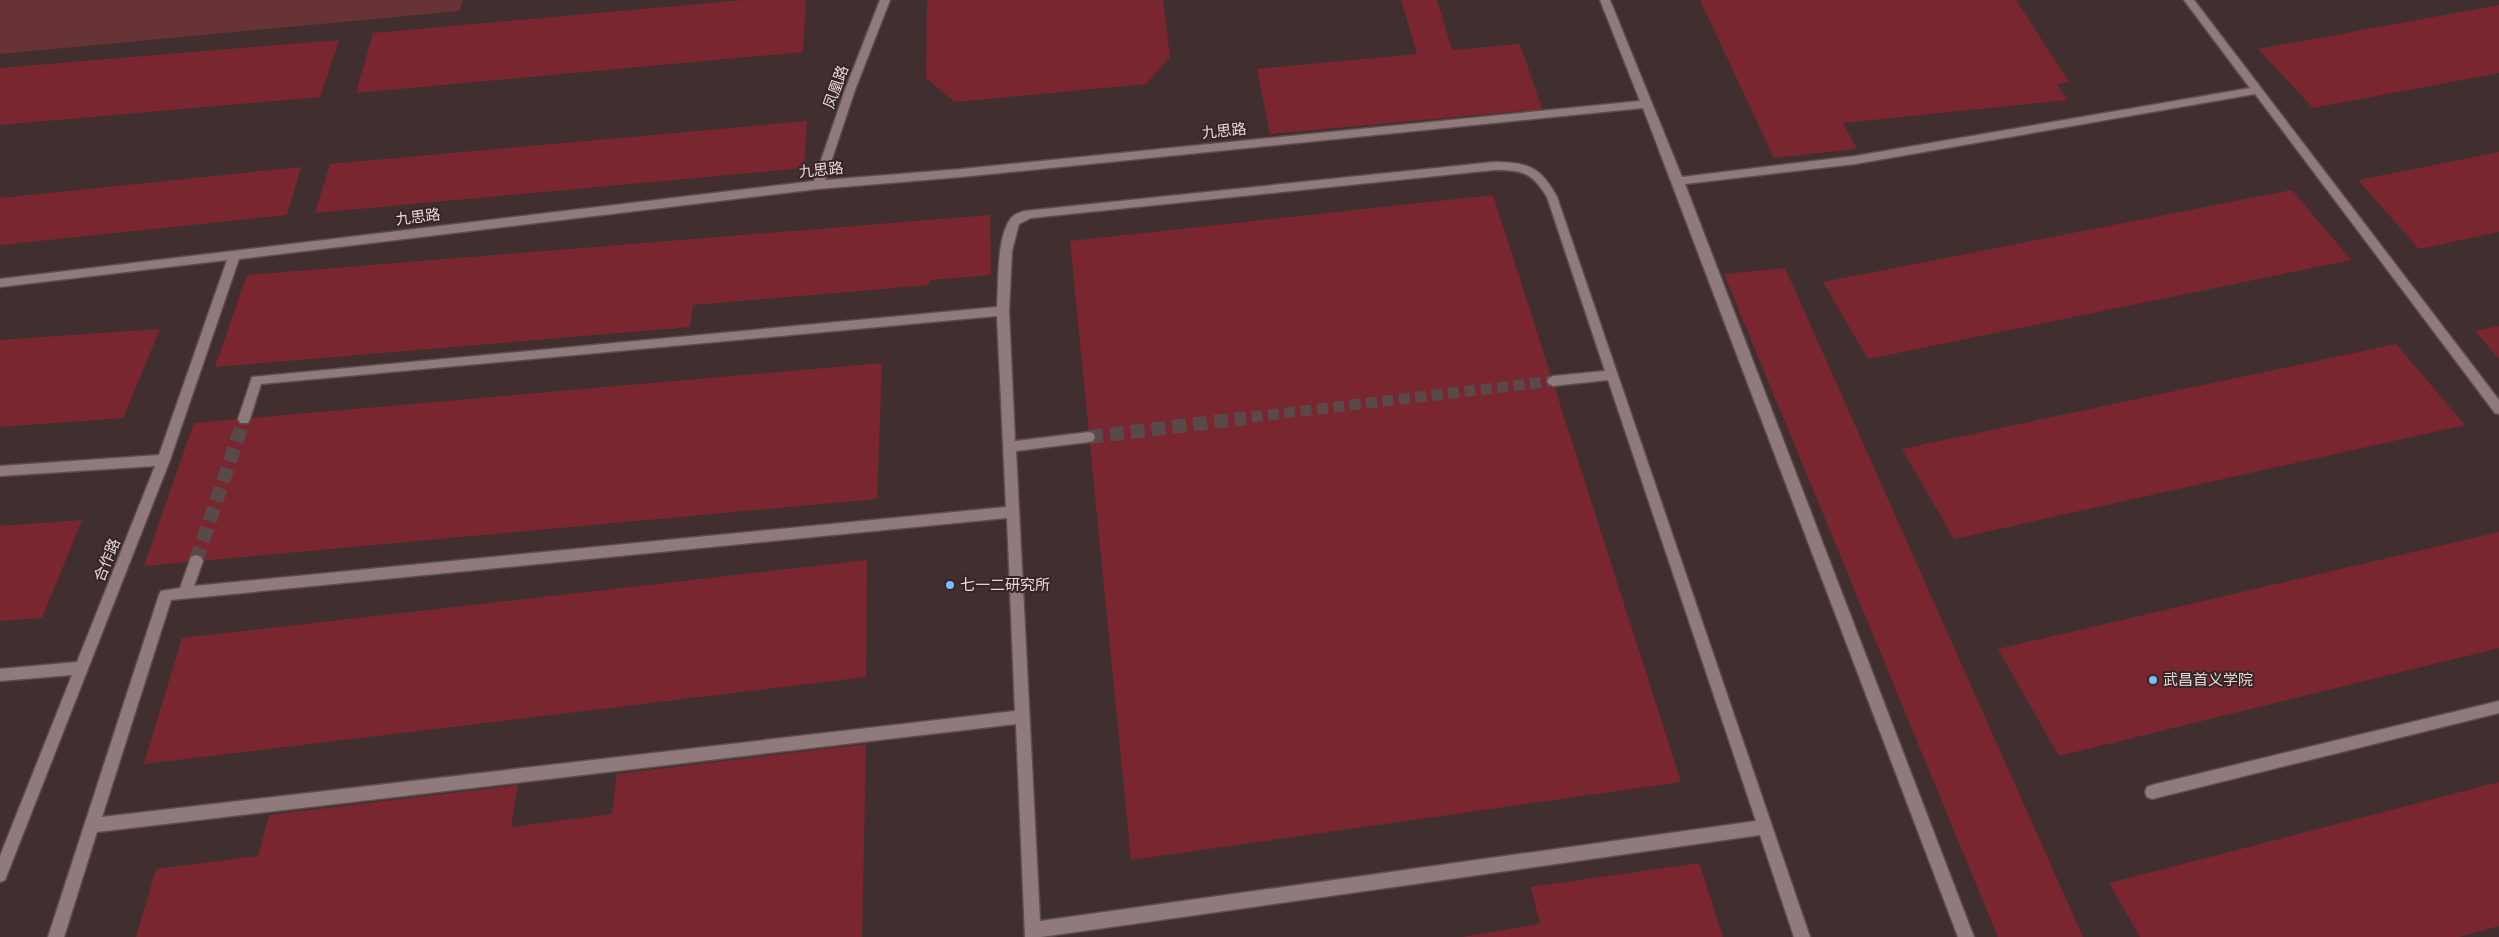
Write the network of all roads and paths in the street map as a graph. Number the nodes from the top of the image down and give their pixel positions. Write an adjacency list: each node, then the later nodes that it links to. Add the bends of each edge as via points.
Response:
1 (884, 0): 7 (street, 凤凰路)
2 (1605, 0): 5 (street)
3 (2189, 0): 4 (street)
4 (2257, 90): 6 (street, via 1855,160); 13 (street)
5 (1646, 104): 6 (street); 7 (street, 九思路)
6 (1678, 181): 33 (street)
7 (818, 185): 8 (street, 九思路)
8 (235, 254): 9 (street, 九思路); 17 (street, 合作路)
9 (0, 283)
10 (1003, 311): 11 (street, via 1009,234 1021,216 1515,166 1531,170 1543,180 1552,197); 14 (street, via 256,380); 16 (street)
11 (1612, 374): 12 (street); 28 (street)
12 (1553, 382)
13 (2499, 409)
14 (244, 419)
15 (1090, 437): 16 (street)
16 (1010, 446): 19 (street)
17 (164, 460): 18 (street); 22 (street, 合作路)
18 (0, 472)
19 (1013, 512): 21 (street); 25 (street)
20 (196, 561): 21 (street)
21 (185, 593): 27 (street, via 166,595)
22 (81, 668): 23 (street); 29 (street, 合作路)
23 (0, 674)
24 (2499, 707): 26 (street)
25 (1023, 717): 27 (street); 30 (street)
26 (2152, 792)
27 (92, 825): 31 (street)
28 (1765, 827): 30 (street); 32 (street)
29 (0, 875)
30 (1033, 933)
31 (56, 937)
32 (1802, 937)
33 (1966, 937)

